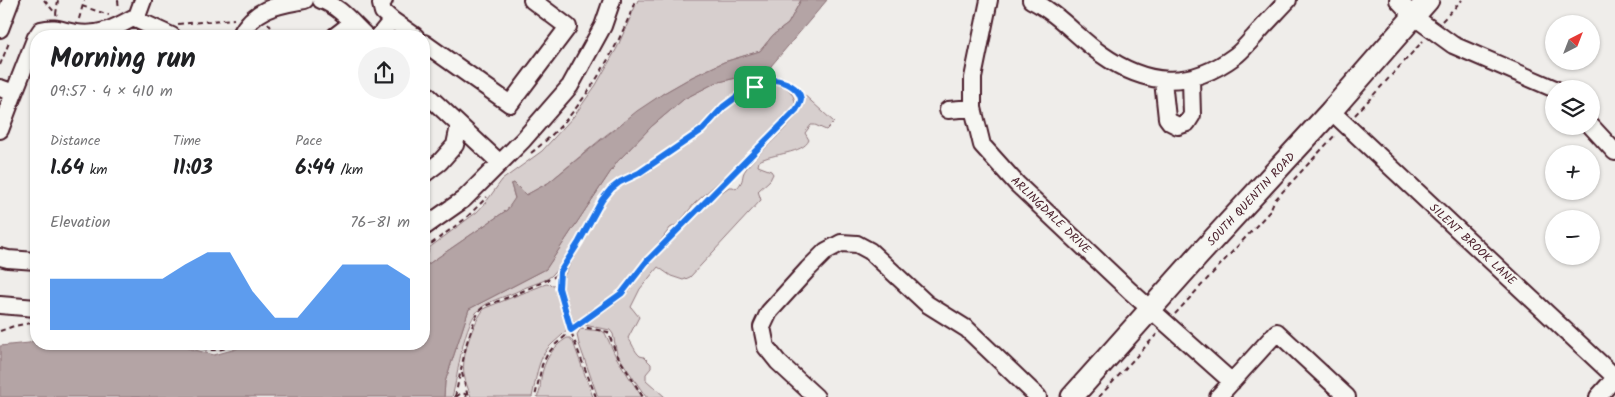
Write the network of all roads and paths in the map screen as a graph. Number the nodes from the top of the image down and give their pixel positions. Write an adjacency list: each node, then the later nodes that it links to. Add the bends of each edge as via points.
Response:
1 (11, 0): 26 (street)
2 (58, 0): 19 (path)
3 (118, 0): 22 (path)
4 (143, 0): 22 (street)
5 (305, 0): 31 (street, via 280,5 255,16)
6 (321, 0): 18 (street)
7 (384, 0): 23 (street, via 381,4 383,12)
8 (532, 0): 38 (street, via 568,27 510,104)
9 (612, 0): 51 (street, via 603,26 570,86)
10 (989, 0): 44 (street, ARLINGDALE DRIVE, via 973,78)
11 (1032, 0): 40 (street, via 1045,6 1122,68)
12 (1398, 0): 21 (street)
13 (1428, 0): 21 (main road, SOUTH QUENTIN ROAD)
14 (1462, 0): 36 (path)
15 (84, 1): 17 (path)
16 (1278, 3): 39 (street, via 1236,55)
17 (82, 6): 20 (path); 25 (path)
18 (344, 6): 24 (street)
19 (56, 14)
20 (114, 15)
21 (1413, 16): 36 (street); 46 (main road, SOUTH QUENTIN ROAD)
22 (128, 17): 29 (street, via 133,18); 30 (street)
23 (392, 20): 34 (street); 35 (street)
24 (352, 23): 32 (street); 33 (street)
25 (79, 24)
26 (0, 29)
27 (41, 30): 28 (street)
28 (66, 30)
29 (110, 30)
30 (158, 30)
31 (244, 30)
32 (343, 30)
33 (360, 30)
34 (384, 30)
35 (406, 30)
36 (1434, 31): 41 (street, via 1454,45); 46 (path)
37 (30, 47): 42 (street)
38 (430, 47)
39 (1191, 79): 40 (street); 40 (street, via 1192,115 1187,123 1178,126 1167,118)
40 (1163, 81)
41 (1545, 85)
42 (7, 91): 48 (street)
43 (430, 98): 47 (street)
44 (973, 108): 45 (street); 59 (street, ARLINGDALE DRIVE, via 982,145 1017,184)
45 (948, 110)
46 (1338, 118): 59 (main road, SOUTH QUENTIN ROAD, via 1198,256); 59 (path, via 1274,201 1270,211); 65 (street, SILENT BROOK LANE)
47 (459, 126): 51 (street); 52 (street, via 455,145)
48 (0, 130)
49 (1599, 135): 50 (street)
50 (1615, 152)
51 (500, 163): 53 (street, via 464,200)
52 (430, 170)
53 (430, 223)
54 (0, 257): 55 (street)
55 (30, 261)
56 (560, 272): 61 (path, via 602,200 620,182 685,142 702,130 723,107 755,87 774,80 783,81 798,94 800,104 769,139 647,261 622,293); 62 (path, via 559,288); 64 (path, via 548,281 480,310 466,342)
57 (0, 304): 58 (street)
58 (30, 307)
59 (1158, 317): 66 (street, ARLINGDALE DRIVE); 74 (main road, SOUTH QUENTIN ROAD); 75 (path)
60 (30, 323): 63 (path)
61 (578, 326): 62 (path); 71 (path, via 608,332 616,353)
62 (571, 330): 69 (path, via 547,354); 70 (path)
63 (0, 331)
64 (461, 369): 67 (path); 68 (path)
65 (1615, 377): 78 (street)
66 (1232, 382): 76 (street); 77 (street, via 1277,332)
67 (456, 397): 68 (path, via 461,394)
68 (468, 397)
69 (534, 397)
70 (596, 397)
71 (643, 397)
72 (816, 397): 73 (street, via 766,347 762,327 769,312 808,269 826,251 841,243 857,244 870,251 927,304 967,329)
73 (1038, 397)
74 (1072, 397)
75 (1099, 397)
76 (1218, 397)
77 (1347, 397)
78 (1598, 397)

